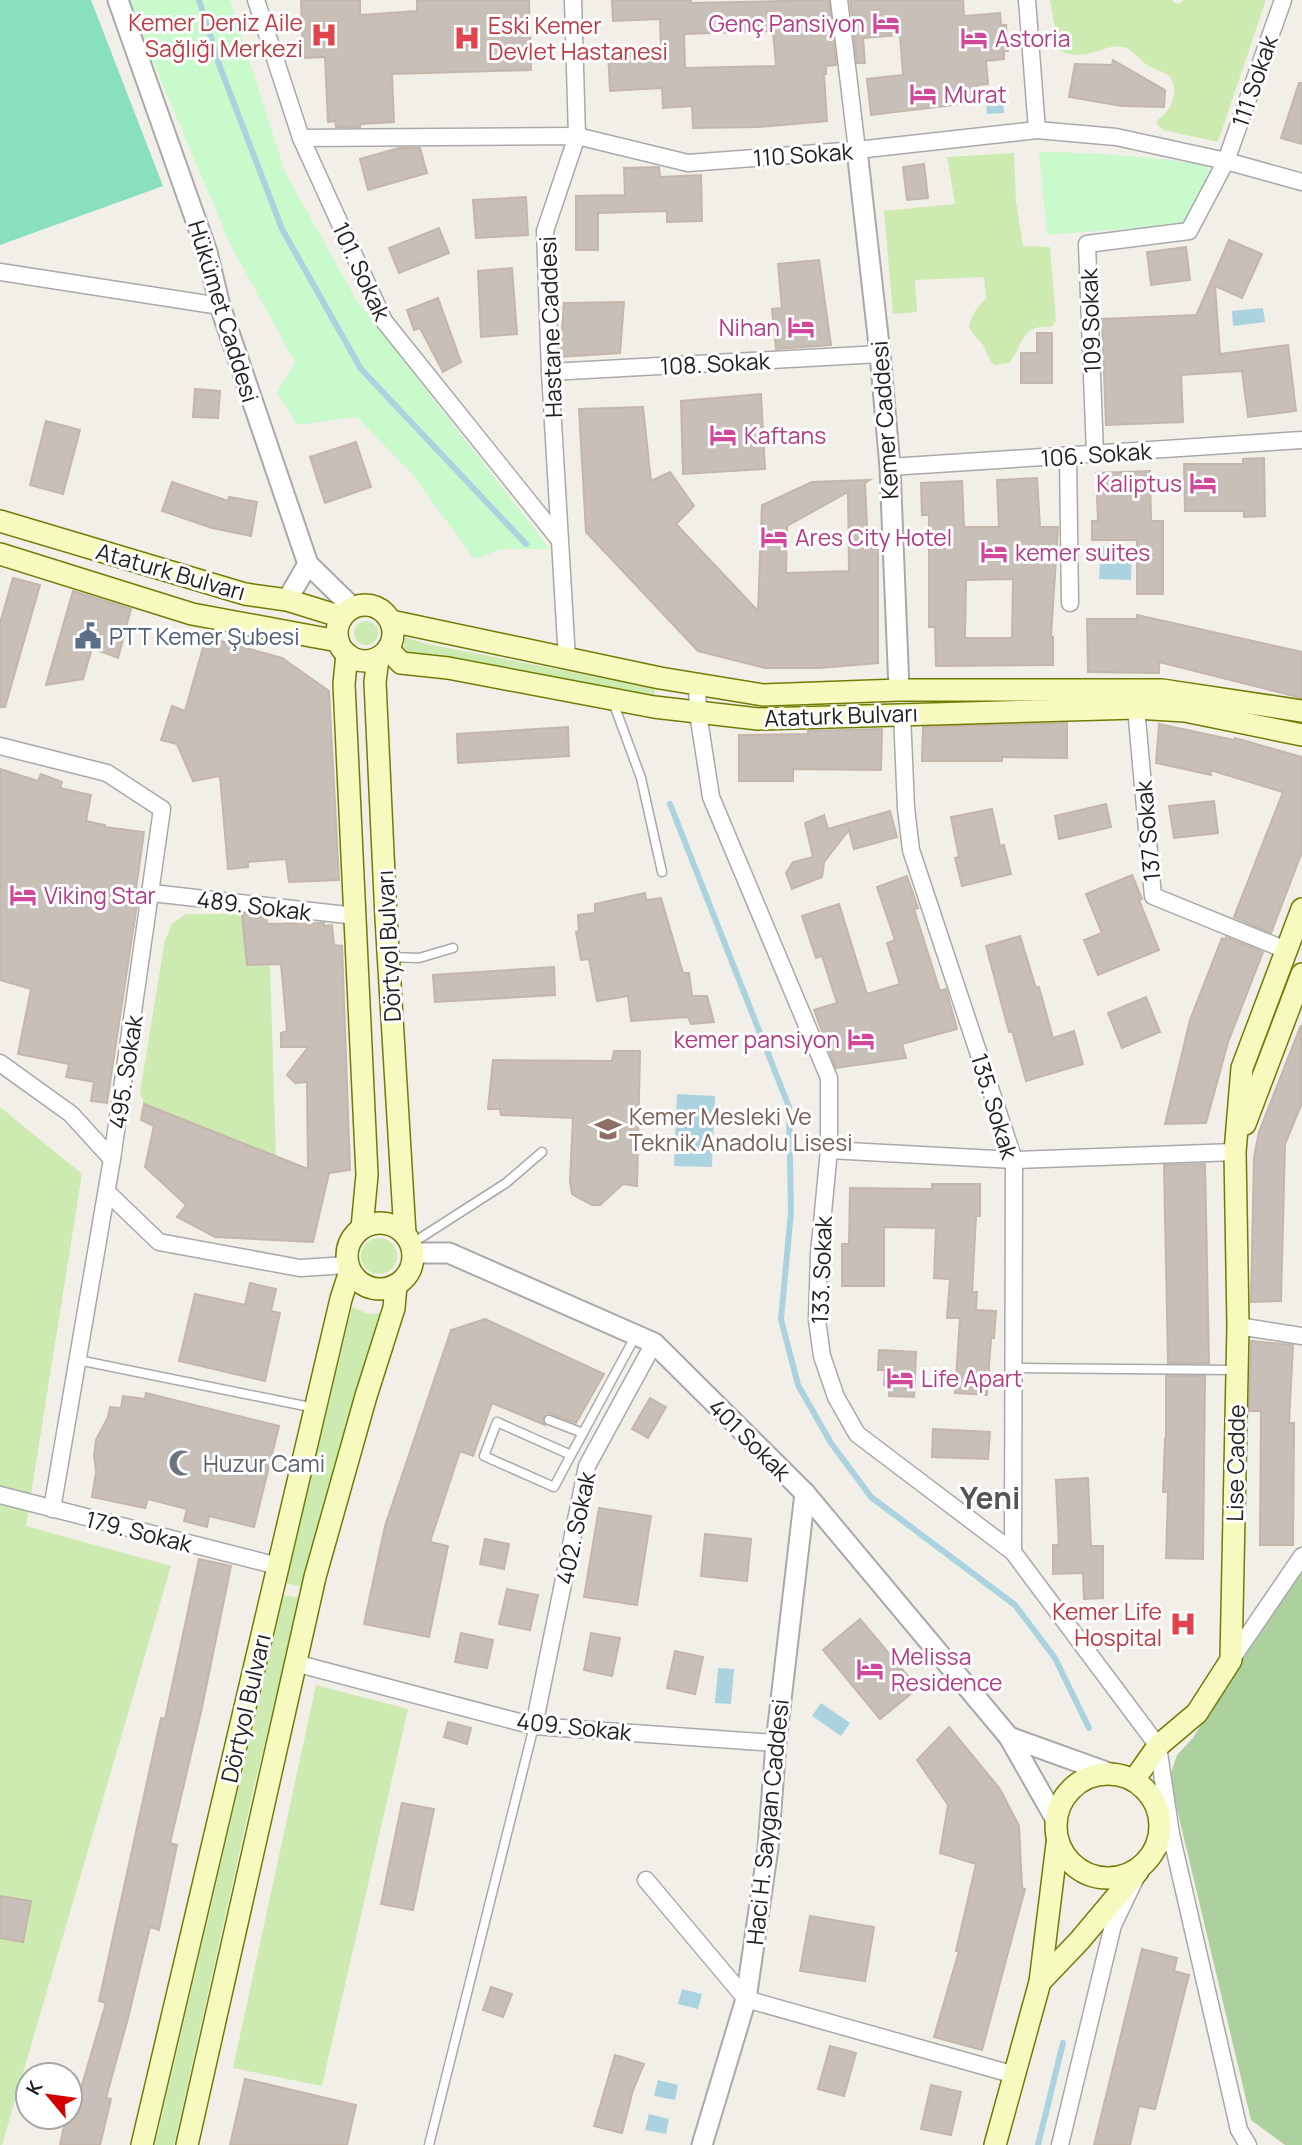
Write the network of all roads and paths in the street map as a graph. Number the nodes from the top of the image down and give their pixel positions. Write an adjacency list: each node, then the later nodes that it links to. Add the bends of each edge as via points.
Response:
1 (118, 0): 14 (street, Hükümet Caddesi, via 208,252)
2 (256, 0): 9 (street, 101. Sokak)
3 (573, 0): 8 (street, Hastane Caddesi)
4 (839, 0): 10 (street)
5 (1027, 0): 7 (street)
6 (1283, 0): 11 (street, 111 Sokak)
7 (1037, 130): 10 (street, 110 Sokak); 11 (street, 110 Sokak, via 1116,137)
8 (577, 136): 9 (street, 110 Sokak); 10 (street, 110 Sokak, via 688,163); 16 (street, Hastane Caddesi, via 545,231)
9 (301, 138): 22 (street, 101. Sokak, via 384,321)
10 (856, 150): 15 (street, Kemer Caddesi)
11 (1226, 162): 12 (street, 110 Sokak); 18 (street, 109 Sokak, via 1189,231 1087,244)
12 (1302, 182)
13 (0, 272): 14 (street)
14 (220, 306): 24 (street, Hükümet Caddesi)
15 (880, 354): 16 (street, 108. Sokak); 20 (street, Kemer Caddesi)
16 (550, 372): 22 (street, Hastane Caddesi)
17 (1302, 440): 18 (street, 106. Sokak)
18 (1095, 454): 19 (street, 106. Sokak)
19 (1068, 456): 20 (street, 106. Sokak); 26 (street)
20 (890, 467): 33 (street, Kemer Caddesi)
21 (0, 521): 25 (main road, Ataturk Bulvarı, via 246,594)
22 (558, 538): 31 (street, Hastane Caddesi)
23 (0, 554): 29 (main road, Ataturk Bulvarı, via 192,614)
24 (308, 564): 25 (street); 27 (street, Hükümet Caddesi)
25 (287, 600): 27 (main road, Ataturk Bulvarı)
26 (1070, 603)
27 (347, 612): 28 (main road, via 371,605); 29 (main road, via 337,633)
28 (391, 621): 30 (main road, via 393,636); 31 (main road, Ataturk Bulvarı)
29 (342, 648): 30 (main road, via 358,660); 44 (main road, Dörtyol Bulvarı)
30 (383, 654): 34 (main road, Ataturk Bulvarı, via 401,663); 47 (main road, Dörtyol Bulvarı, via 375,682)
31 (566, 659): 32 (main road, Ataturk Bulvarı)
32 (697, 684): 33 (main road, Ataturk Bulvarı, via 763,695); 37 (street, 133. Sokak)
33 (899, 690): 36 (main road, Ataturk Bulvarı, via 1162,690)
34 (612, 699): 37 (main road, Ataturk Bulvarı); 41 (lane, via 641,778)
35 (1136, 708): 38 (main road, Ataturk Bulvarı); 39 (main road, Ataturk Bulvarı, via 1185,711); 46 (street, 137 Sokak, via 1153,896)
36 (1302, 711)
37 (698, 713): 38 (main road, Ataturk Bulvarı, via 758,719); 50 (street, 133. Sokak, via 711,797 828,1078)
38 (902, 713): 54 (street, 135. Sokak, via 911,850)
39 (1302, 735)
40 (0, 746): 42 (street, 495. Sokak, via 107,773 162,809)
41 (662, 872)
42 (152, 893): 44 (street, 489. Sokak); 53 (street, 495. Sokak)
43 (1302, 909): 46 (main road, Lise Cadde)
44 (356, 916): 56 (main road, Dörtyol Bulvarı, via 368,1175)
45 (453, 948): 47 (lane, via 419,958)
46 (1286, 950): 52 (main road, Lise Cadde, via 1242,1068)
47 (388, 957): 57 (main road, Dörtyol Bulvarı)
48 (1302, 974): 52 (main road, Lise Cadde)
49 (0, 1063): 53 (street, via 71,1114)
50 (829, 1150): 54 (street); 73 (street, 133. Sokak, via 817,1320 822,1356 836,1397 857,1434)
51 (542, 1152): 57 (lane, via 506,1183)
52 (1235, 1152): 54 (street); 60 (main road, Lise Cadde)
53 (112, 1159): 55 (street, 495. Sokak)
54 (1014, 1160): 64 (street, 135. Sokak)
55 (107, 1192): 58 (street, via 159,1242 300,1268); 63 (street, 495. Sokak)
56 (362, 1228): 57 (main road, via 389,1224); 58 (main road, via 350,1243)
57 (410, 1244): 59 (main road, via 410,1271); 62 (street, 401 Sokak, via 449,1253)
58 (349, 1268): 59 (main road, via 367,1287 377,1290); 66 (main road, Dörtyol Bulvarı)
59 (396, 1285): 77 (main road, Dörtyol Bulvarı, via 394,1308)
60 (1238, 1326): 61 (street); 65 (main road, Lise Cadde)
61 (1302, 1336)
62 (645, 1339): 68 (lane); 70 (street, 401 Sokak); 78 (street, 402. Sokak, via 587,1466)
63 (78, 1360): 66 (lane); 72 (street, 495. Sokak)
64 (1014, 1368): 65 (lane); 73 (street, 135. Sokak)
65 (1236, 1370): 76 (main road, Lise Cadde)
66 (315, 1408): 75 (main road, Dörtyol Bulvarı)
67 (550, 1420): 68 (lane)
68 (583, 1433): 69 (lane)
69 (570, 1455): 69 (lane, via 497,1422 484,1456 554,1487)
70 (805, 1493): 79 (street, 401 Sokak); 80 (street, Haci H. Saygan Caddesi)
71 (0, 1496): 72 (street, 179. Sokak)
72 (52, 1509): 75 (street, 179. Sokak)
73 (1013, 1552): 81 (street, 133. Sokak)
74 (1302, 1556): 76 (street)
75 (278, 1566): 92 (main road, Dörtyol Bulvarı)
76 (1231, 1661): 81 (main road, via 1198,1713)
77 (295, 1663): 78 (street, 409. Sokak); 93 (main road, Dörtyol Bulvarı)
78 (534, 1726): 80 (street, 409. Sokak); 94 (lane)
79 (1009, 1737): 82 (street); 84 (street, 401 Sokak)
80 (776, 1742): 90 (street, Haci H. Saygan Caddesi, via 768,1849)
81 (1158, 1746): 83 (main road); 85 (street)
82 (1109, 1773): 83 (main road); 84 (main road, via 1084,1779 1065,1795)
83 (1134, 1780): 87 (main road, via 1152,1797 1160,1821 1156,1846)
84 (1055, 1818): 86 (main road)
85 (1171, 1834): 87 (street); 98 (street, via 1239,2130)
86 (1058, 1844): 87 (main road, via 1071,1865 1093,1877 1119,1878); 89 (main road)
87 (1141, 1867): 89 (main road); 97 (street, via 1113,1925)
88 (646, 1880): 90 (street)
89 (1040, 1982): 91 (main road)
90 (746, 1999): 91 (street); 95 (street, Haci H. Saygan Caddesi)
91 (1014, 2075): 96 (main road)
92 (142, 2145)
93 (187, 2145)
94 (429, 2145)
95 (702, 2145)
96 (995, 2145)
97 (1060, 2145)
98 (1248, 2145)

